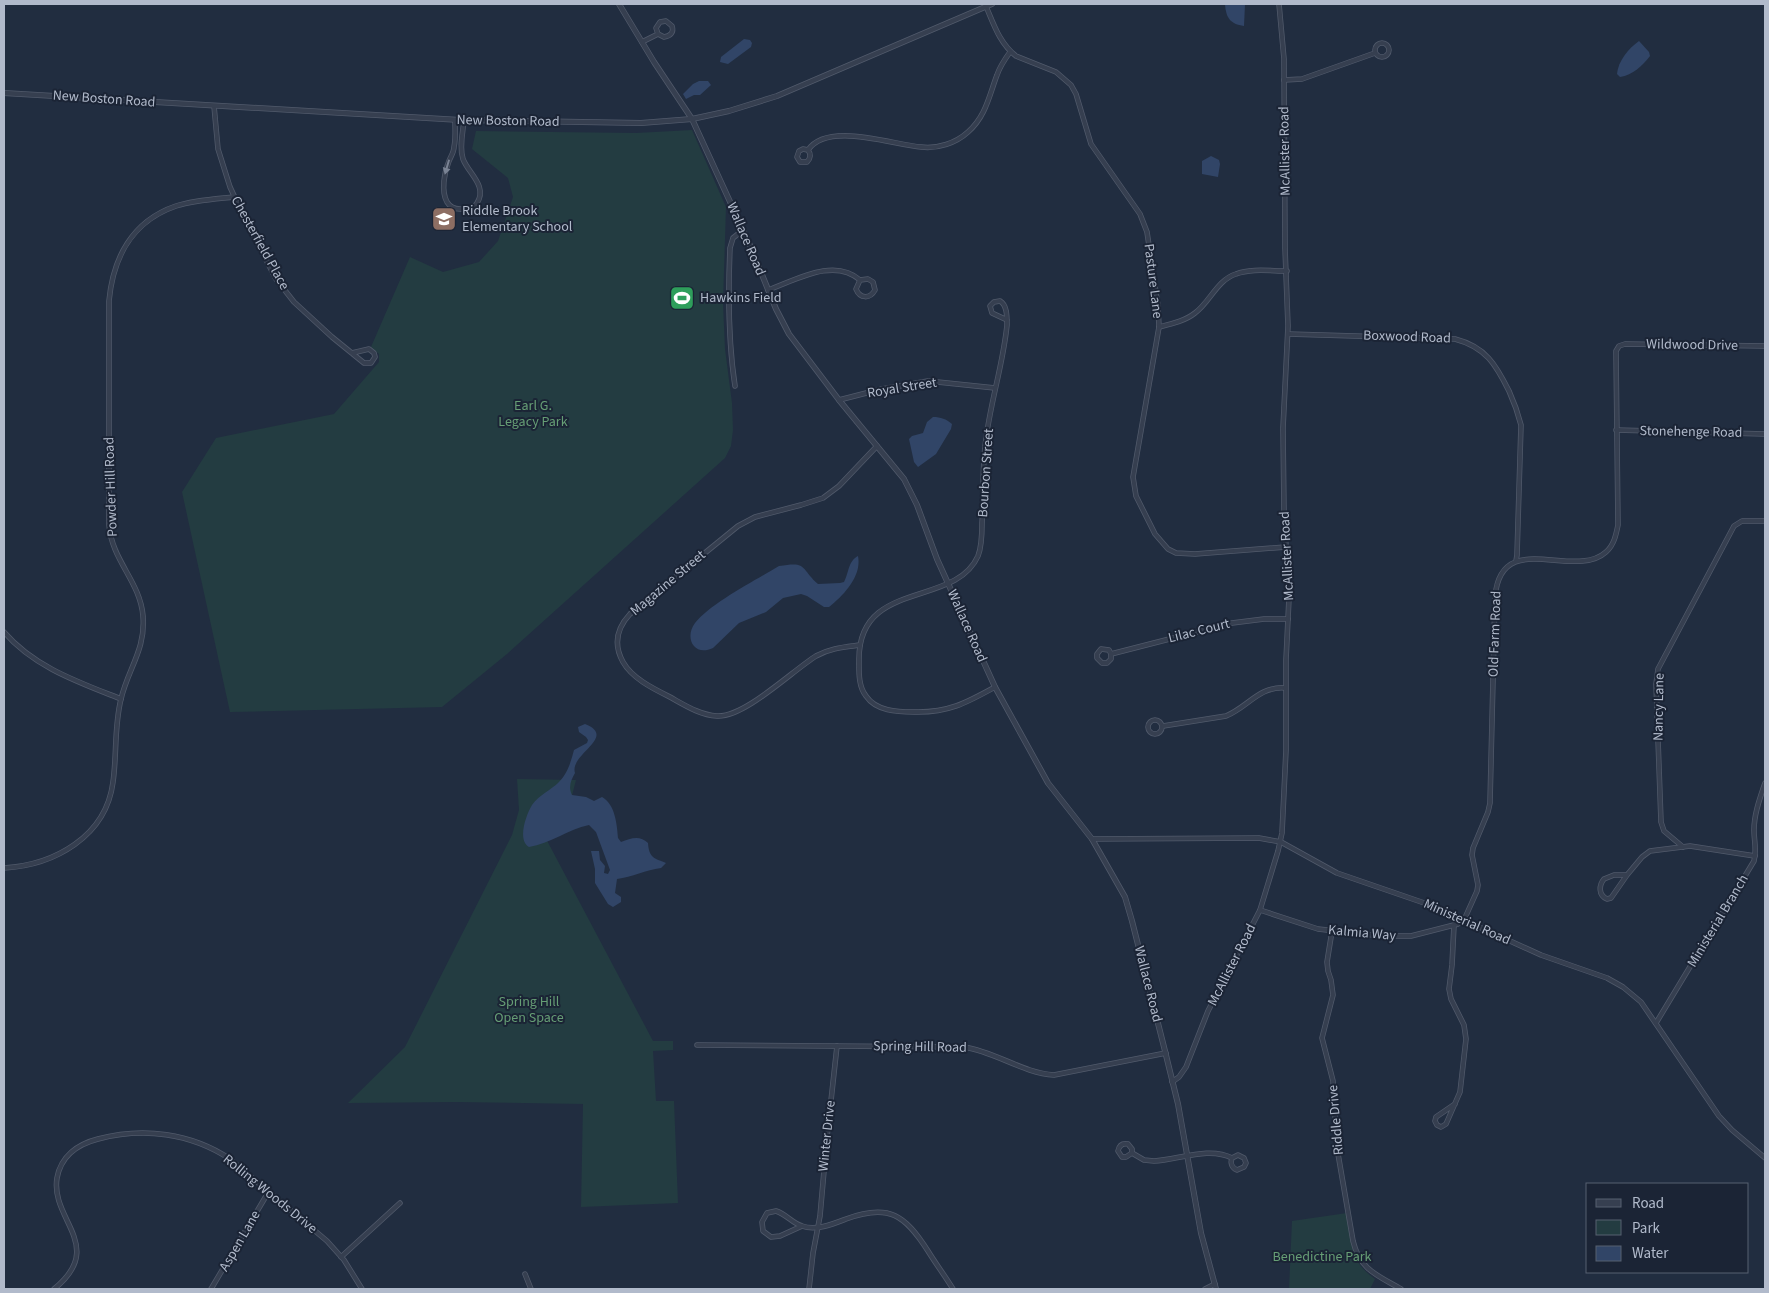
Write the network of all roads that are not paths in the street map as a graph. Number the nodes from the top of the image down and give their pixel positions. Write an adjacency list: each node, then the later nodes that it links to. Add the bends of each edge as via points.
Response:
1 (619, 4): 6 (street, Wallace Road)
2 (992, 4): 4 (street, New Boston Road)
3 (1279, 4): 9 (street, McAllister Road)
4 (986, 5): 7 (street); 12 (street, New Boston Road, via 777,96)
5 (658, 34): 5 (street, via 670,36 672,26 666,21 660,22 656,28); 6 (street)
6 (642, 42): 12 (street, Wallace Road)
7 (1010, 52): 15 (street, via 980,119 958,139 940,146 922,147 868,137 838,136 814,143); 22 (street, Pasture Lane, via 1056,72 1076,94 1091,144 1144,223)
8 (1374, 53): 9 (street, via 1302,79)
9 (1284, 80): 18 (street, McAllister Road)
10 (4, 92): 11 (street, New Boston Road)
11 (214, 106): 13 (street, New Boston Road); 16 (street, Chesterfield Place, via 218,149)
12 (692, 119): 14 (street, New Boston Road, via 641,123); 17 (street, Wallace Road)
13 (455, 120): 14 (street, New Boston Road); 14 (street, one-way to 14, via 454,146 446,168 444,191 450,206 467,210 475,206 481,193 476,178 462,158)
14 (464, 120)
15 (808, 150)
16 (234, 197): 25 (street, Chesterfield Place, via 284,289 309,317); 42 (street, Powder Hill Road, via 176,206 150,219 126,245 112,278 109,301 110,534 115,553 137,590 144,619 141,646)
17 (743, 230): 20 (street, Wallace Road); 26 (street, via 732,238 730,248 729,326)
18 (1287, 271): 22 (street, via 1236,274 1220,284 1196,313); 23 (street, McAllister Road)
19 (860, 280): 19 (street, via 856,289 859,294 871,295 875,290 873,282); 20 (street, via 833,269)
20 (768, 290): 28 (street, Wallace Road, via 789,334)
21 (1007, 320): 21 (street, via 1005,305 994,302 990,306 992,313); 27 (street, Bourbon Street)
22 (1159, 327): 33 (street, Pasture Lane, via 1133,477 1136,496 1155,534 1168,549 1186,555)
23 (1288, 334): 33 (street, McAllister Road, via 1283,428); 34 (street, Boxwood Road, via 1455,338 1473,345 1488,357 1516,406 1521,425)
24 (1765, 346): 29 (street, Wildwood Drive, via 1619,346 1615,354)
25 (352, 353): 25 (street, Chesterfield Place, via 366,364 373,362 375,357 369,349)
26 (734, 386)
27 (995, 388): 28 (street, Royal Street, via 928,381); 35 (street, Bourbon Street, via 985,447 979,554 963,575)
28 (839, 400): 31 (street, Wallace Road)
29 (1616, 430): 30 (street, Stonehenge Road); 34 (street, via 1618,524 1616,536 1606,552 1590,559)
30 (1765, 434)
31 (877, 446): 35 (street, Wallace Road, via 911,492); 38 (street, Magazine Street, via 824,498 754,517 738,526 630,614 619,629 617,638 620,657 638,679 688,707 715,716 725,716 742,708 817,656 834,648)
32 (1765, 521): 47 (street, Nancy Lane, via 1742,520 1732,530 1657,674 1661,822 1664,831)
33 (1286, 547): 36 (street, McAllister Road)
34 (1516, 562): 52 (street, Old Farm Road, via 1502,573 1496,590 1490,804 1472,851 1478,888)
35 (948, 584): 38 (street, via 886,608 871,621); 40 (street, Wallace Road)
36 (1288, 619): 39 (street, Lilac Court, via 1232,623); 41 (street, McAllister Road)
37 (4, 632): 42 (street, via 38,662)
38 (860, 645): 40 (street, via 859,675 864,694 878,707 887,710 939,711)
39 (1111, 654)
40 (995, 687): 45 (street, Wallace Road, via 1048,783)
41 (1285, 688): 43 (street, via 1265,690 1226,716); 46 (street, McAllister Road, via 1286,750)
42 (120, 699): 49 (street, Powder Hill Road, via 113,782 101,818 89,834 66,852 25,866)
43 (1163, 726)
44 (1765, 783): 48 (street, via 1755,816)
45 (1092, 839): 46 (street, Ministerial Road, via 1259,838); 58 (street, Wallace Road, via 1128,906)
46 (1280, 842): 51 (street, McAllister Road); 52 (street, Ministerial Road, via 1337,873 1414,898)
47 (1683, 847): 48 (street, via 1696,846); 50 (street, via 1647,852)
48 (1756, 856): 55 (street, Ministerial Branch)
49 (4, 868)
50 (1627, 875): 50 (street, via 1604,879 1600,886 1603,897 1611,898)
51 (1260, 910): 54 (street, Kalmia Way); 59 (street, McAllister Road, via 1204,1020 1186,1067)
52 (1464, 920): 53 (street, Kalmia Way); 55 (street, Ministerial Road, via 1550,959 1615,982 1634,995)
53 (1454, 925): 54 (street, Kalmia Way, via 1402,937); 60 (street, via 1449,989 1466,1034 1461,1088)
54 (1332, 931): 79 (street, Riddle Drive, via 1327,962 1333,995 1322,1038 1333,1081 1337,1153 1353,1241 1363,1264)
55 (1656, 1024): 64 (street, Ministerial Road, via 1719,1116)
56 (697, 1045): 57 (street, Spring Hill Road)
57 (837, 1046): 58 (street, Spring Hill Road, via 964,1047 1054,1075); 68 (street, Winter Drive)
58 (1166, 1053): 59 (street, Wallace Road)
59 (1172, 1082): 62 (street, Wallace Road)
60 (1455, 1104): 60 (street, via 1446,1124 1443,1127 1437,1125 1436,1117)
61 (1132, 1153): 62 (street, via 1154,1161)
62 (1188, 1157): 63 (street, via 1215,1153); 71 (street, Wallace Road, via 1201,1233)
63 (1232, 1158)
64 (1765, 1158)
65 (269, 1191): 69 (street, Rolling Woods Drive); 72 (street, Rolling Woods Drive, via 218,1151 192,1141 136,1132 85,1143 69,1153 59,1169 58,1199 72,1228 76,1247 69,1274); 73 (street, Aspen Lane)
66 (400, 1203): 69 (street)
67 (802, 1226): 67 (street, via 771,1237 763,1231 762,1222 767,1213 776,1210); 68 (street)
68 (819, 1227): 76 (street, Winter Drive); 77 (street, via 864,1213 893,1214 915,1231)
69 (342, 1257): 74 (street, Rolling Woods Drive)
70 (524, 1274): 75 (street)
71 (1216, 1287): 78 (street)
72 (54, 1289)
73 (211, 1289)
74 (362, 1289)
75 (532, 1289)
76 (808, 1289)
77 (953, 1289)
78 (1204, 1289)
79 (1401, 1289)

